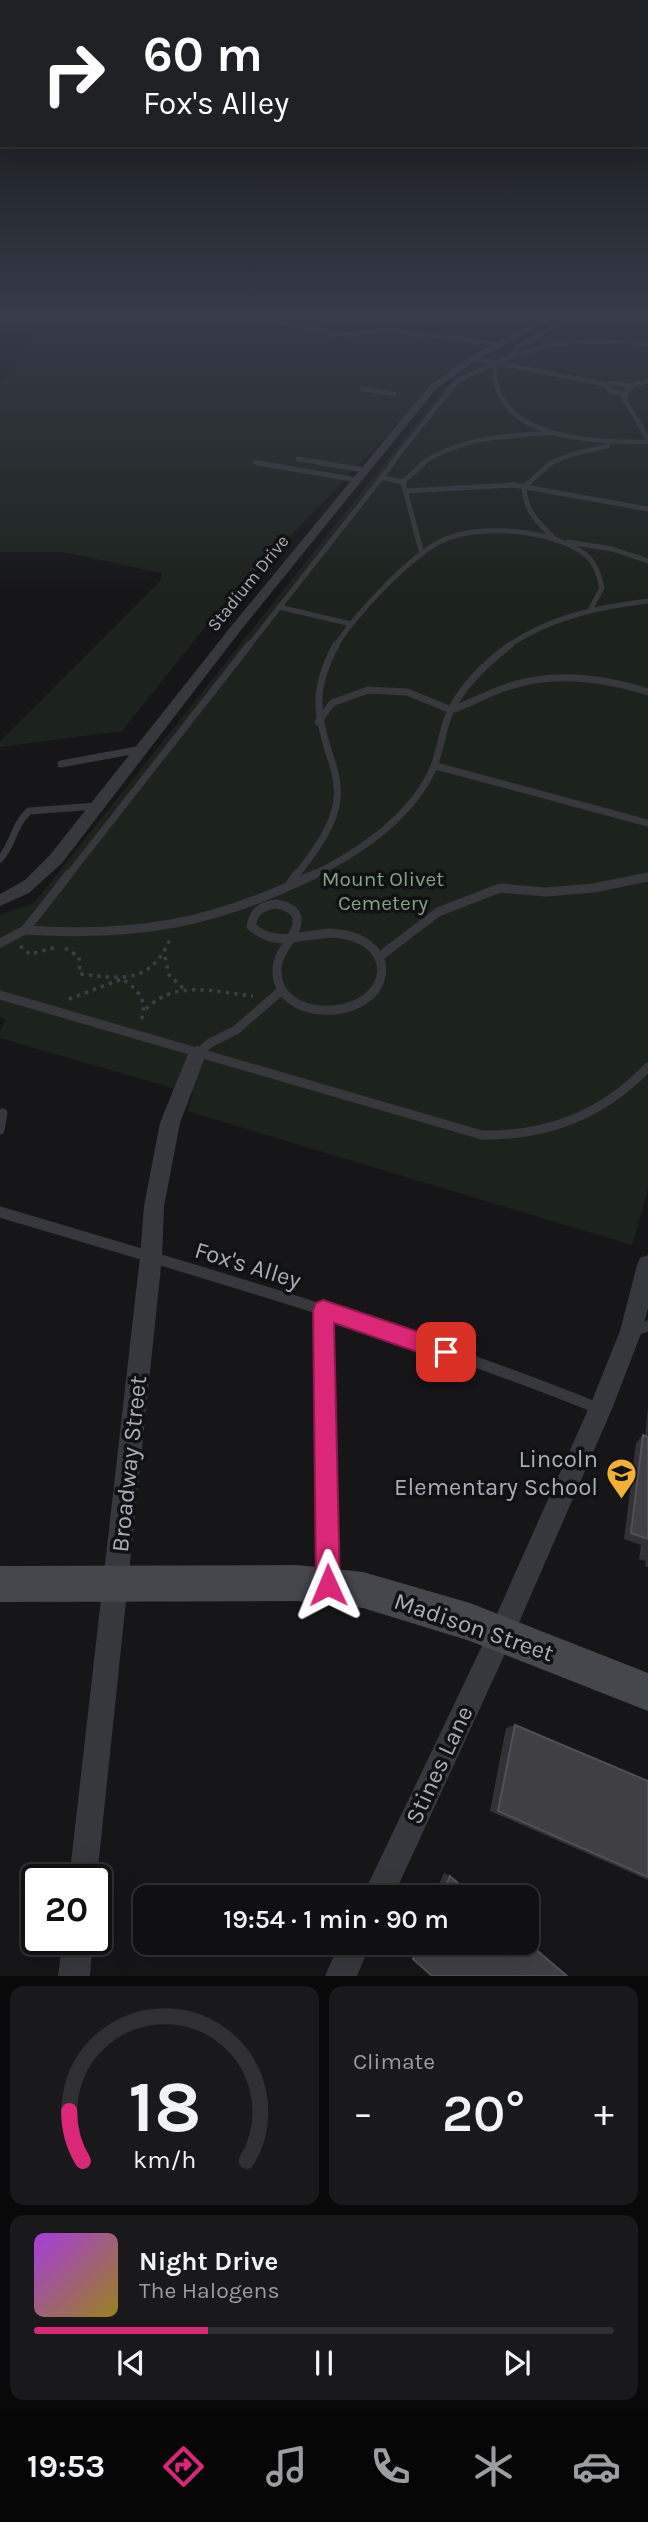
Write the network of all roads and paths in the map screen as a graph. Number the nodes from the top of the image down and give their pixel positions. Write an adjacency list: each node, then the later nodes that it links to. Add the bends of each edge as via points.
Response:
1 (414, 410): 12 (street, Stadium Drive)
2 (435, 410): 13 (lane)
3 (510, 410): 5 (lane)
4 (632, 410): 6 (lane)
5 (556, 432): 7 (lane); 14 (lane, via 466,441 430,458)
6 (648, 440): 8 (lane)
7 (592, 442): 8 (lane); 9 (lane)
8 (627, 443): 9 (lane)
9 (608, 446): 15 (lane, via 560,457 543,466)
10 (298, 459): 12 (lane)
11 (254, 462): 12 (lane)
12 (361, 475): 28 (street, Stadium Drive)
13 (383, 478): 14 (lane); 22 (lane)
14 (404, 482): 16 (lane)
15 (524, 487): 16 (lane); 17 (lane); 18 (lane, via 529,514)
16 (405, 491): 19 (lane)
17 (648, 509)
18 (556, 540): 19 (lane, via 509,531 464,533); 20 (lane, via 612,549); 23 (lane, via 598,567 602,588)
19 (422, 554): 24 (lane)
20 (648, 561)
21 (648, 601): 23 (lane)
22 (279, 607): 24 (lane); 40 (lane)
23 (590, 611): 26 (lane, via 551,622 510,643 471,678)
24 (351, 624): 27 (lane, via 319,683)
25 (646, 689): 26 (lane, via 593,679 537,679)
26 (451, 710): 27 (lane, via 407,692 368,690 332,703); 30 (lane)
27 (318, 722): 35 (lane, via 337,786 332,817)
28 (142, 749): 29 (lane); 31 (street, Stadium Drive)
29 (61, 764)
30 (436, 766): 32 (lane); 35 (lane, via 375,838)
31 (97, 806): 33 (lane, via 29,811 21,816 8,852); 37 (street, Stadium Drive, via 34,883)
32 (648, 823)
33 (0, 859)
34 (648, 877): 45 (lane, via 545,892 500,888 438,912)
35 (289, 886): 36 (lane)
36 (262, 895): 38 (lane); 39 (lane)
37 (0, 900)
38 (263, 906): 42 (lane, via 293,909 299,924); 42 (lane, via 251,918 256,933)
39 (175, 925): 40 (lane, via 104,933); 44 (path)
40 (25, 930): 41 (lane)
41 (13, 936): 43 (lane); 46 (path, via 30,954 55,947 72,950 79,957 80,974)
42 (291, 939): 45 (lane, via 342,932 357,937); 48 (lane, via 277,963)
43 (0, 943)
44 (165, 955): 46 (path, via 145,972); 47 (path, via 169,975)
45 (379, 957): 48 (lane, via 380,983 359,1005 343,1011 307,1008)
46 (122, 979): 51 (path); 52 (path, via 136,988)
47 (184, 989): 50 (path); 52 (path, via 159,996)
48 (282, 990): 50 (lane)
49 (0, 995): 51 (lane)
50 (272, 999): 54 (lane, via 236,1030)
51 (44, 1008): 53 (lane)
52 (146, 1009): 53 (path)
53 (134, 1035): 54 (lane)
54 (197, 1054): 55 (lane, via 482,1135 511,1137 543,1131 603,1107 630,1089); 59 (street, Broadway Street, via 170,1123 154,1206)
55 (648, 1067)
56 (4, 1112): 57 (lane)
57 (0, 1130)
58 (0, 1212): 59 (lane, Fox's Alley)
59 (151, 1257): 61 (lane, Fox's Alley); 64 (street, Broadway Street)
60 (648, 1265): 62 (street, Stines Lane)
61 (323, 1310): 63 (lane, Fox's Alley, via 544,1385); 66 (lane)
62 (639, 1329): 63 (street, Stines Lane)
63 (600, 1409): 67 (street, Stines Lane)
64 (117, 1582): 65 (street, Madison Street); 66 (street, Madison Street); 69 (street, Broadway Street)
65 (0, 1584)
66 (328, 1585): 67 (street, Madison Street, via 398,1599)
67 (501, 1634): 68 (street, Madison Street); 70 (street, Stines Lane)
68 (648, 1692)
69 (86, 1864)
70 (383, 1885)
71 (76, 1955): 73 (street)
72 (350, 1955): 74 (street)
73 (74, 1976)
74 (341, 1976)

